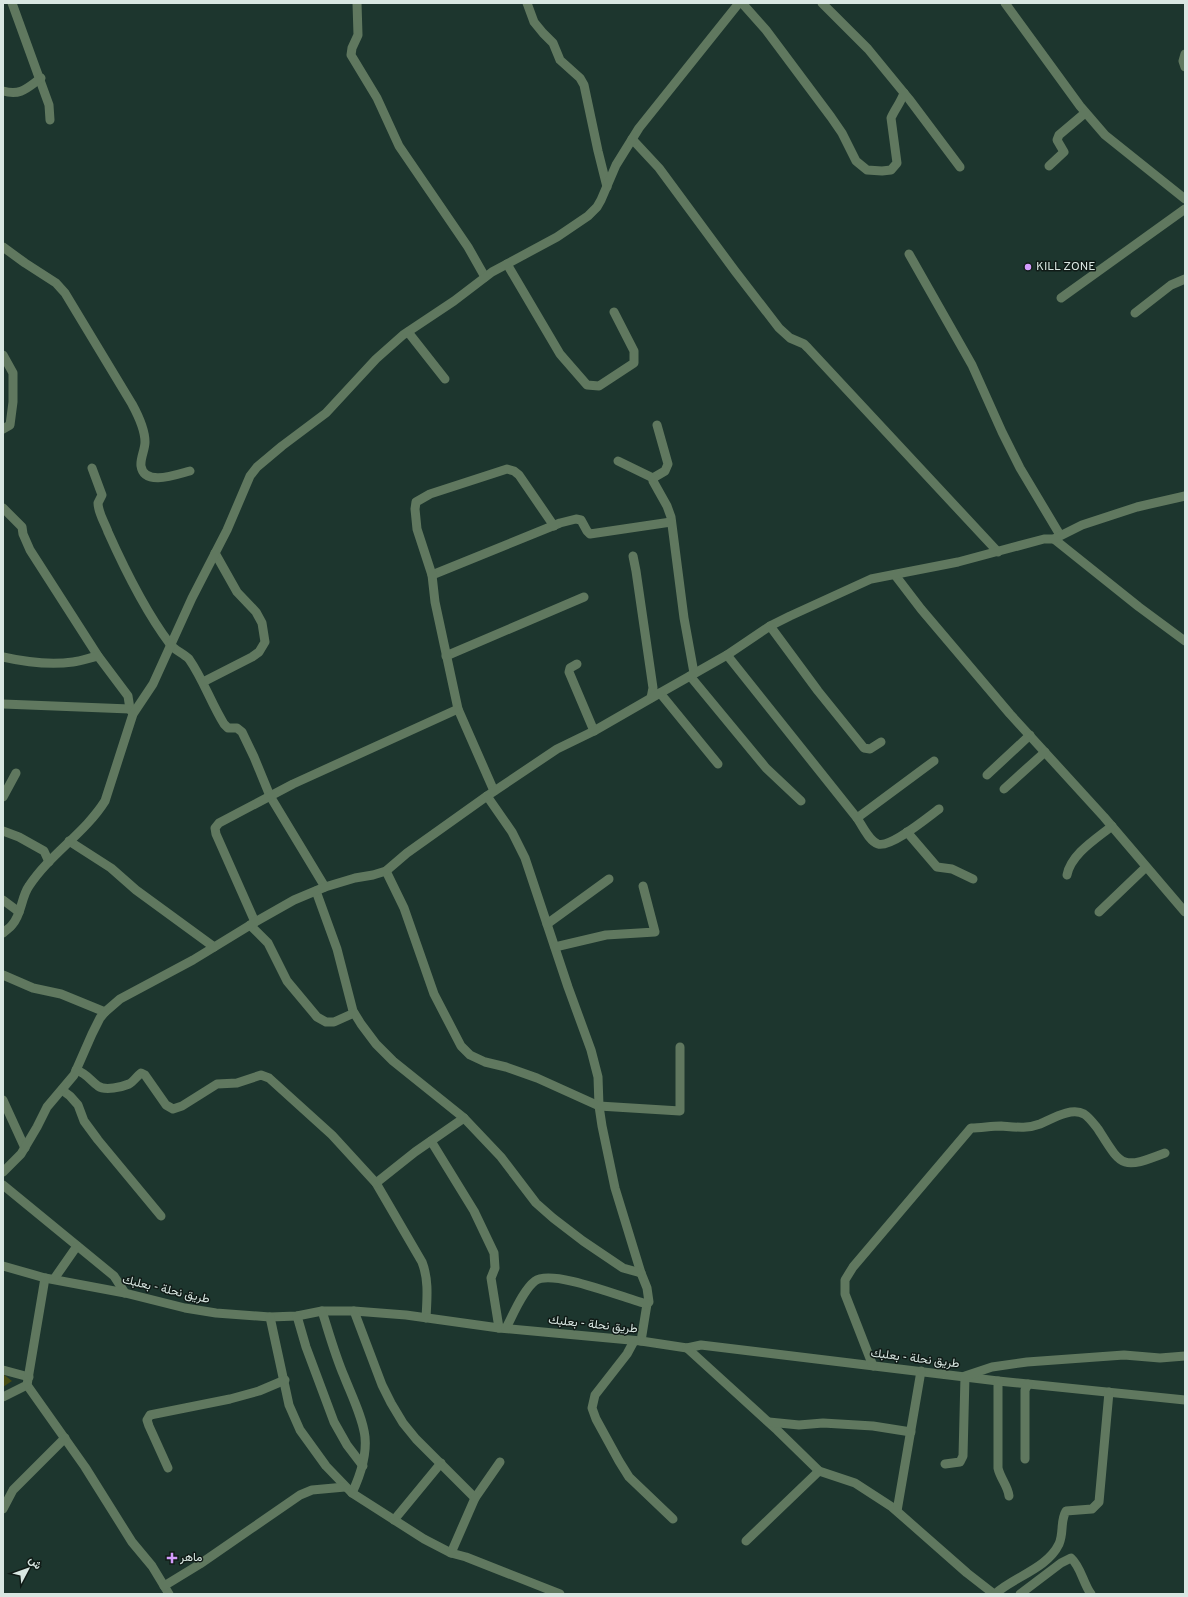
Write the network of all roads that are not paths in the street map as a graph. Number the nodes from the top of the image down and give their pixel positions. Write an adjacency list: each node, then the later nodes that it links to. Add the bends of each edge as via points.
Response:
1 (12, 3): 12 (street)
2 (357, 3): 26 (street, via 358,35 351,56 377,98 399,146)
3 (527, 3): 20 (street, via 534,22 553,43 560,60 584,85)
4 (739, 3): 17 (street)
5 (742, 3): 14 (street, via 766,30 831,117 856,161 867,170 891,170 896,163 891,118)
6 (822, 3): 14 (street, via 868,49)
7 (1004, 3): 9 (street)
8 (1015, 3): 9 (street)
9 (1012, 13): 15 (street)
10 (1185, 54): 11 (street)
11 (1185, 67)
12 (41, 78): 13 (street, via 14,94); 16 (street, via 49,105)
13 (3, 91)
14 (904, 93): 19 (street)
15 (1085, 113): 18 (street, via 1059,135 1057,140 1064,152); 21 (street, via 1105,135)
16 (50, 120)
17 (632, 139): 20 (street, via 616,165); 45 (street, via 659,168 785,335 808,348)
18 (1048, 166)
19 (960, 167)
20 (607, 187): 25 (street, via 597,207 588,216 557,237)
21 (1185, 199)
22 (1185, 209): 28 (street)
23 (3, 247): 38 (street, via 56,283 65,293 138,415 145,438 141,466 146,474 160,478)
24 (908, 254): 44 (street, via 972,365 1002,432)
25 (507, 264): 26 (street); 29 (street, via 560,354 587,385 599,386 634,363 634,351)
26 (485, 277): 31 (street)
27 (1185, 279): 30 (street, via 1171,285)
28 (1062, 298)
29 (614, 312)
30 (1135, 313)
31 (408, 332): 33 (street); 46 (street, via 376,359 326,413 257,467 250,476)
32 (3, 355): 35 (street, via 14,373 10,425)
33 (445, 379)
34 (657, 424): 39 (street, via 668,464 665,471)
35 (3, 429)
36 (618, 461): 39 (street)
37 (92, 468): 53 (street, via 102,495 98,506 120,557)
38 (190, 470)
39 (653, 478): 42 (street, via 668,506)
40 (1185, 496): 44 (street, via 1137,506 1082,525)
41 (3, 508): 55 (street, via 22,527 30,550)
42 (671, 522): 43 (street, via 590,534 578,518); 59 (street)
43 (554, 526): 48 (street); 48 (street, via 519,475 511,470 507,469 430,494 416,502 415,509 417,529)
44 (1057, 537): 45 (street); 52 (street, via 1139,607)
45 (998, 552): 49 (street)
46 (215, 553): 53 (street); 60 (street, via 237,592 259,616 265,642 259,652 252,657)
47 (633, 556): 62 (street, via 653,688)
48 (432, 575): 56 (street)
49 (895, 576): 51 (street, via 871,579); 67 (street)
50 (584, 597): 56 (street)
51 (770, 626): 54 (street); 68 (street, via 864,748 870,749)
52 (1185, 641)
53 (171, 646): 60 (street, via 189,659); 65 (street, via 152,684)
54 (727, 654): 59 (street); 80 (street)
55 (98, 656): 57 (street, via 73,662 51,663); 65 (street, via 128,696)
56 (446, 656): 64 (street)
57 (3, 658)
58 (577, 664): 66 (street, via 570,668 569,672)
59 (692, 674): 61 (street); 78 (street, via 761,763)
60 (203, 682): 77 (street, via 224,724 228,728 237,728 242,732)
61 (660, 693): 62 (street); 71 (street)
62 (651, 698): 66 (street)
63 (3, 704): 65 (street)
64 (458, 710): 75 (street); 77 (street)
65 (132, 712): 84 (street, via 104,800 99,810)
66 (594, 731): 75 (street, via 557,749)
67 (1030, 735): 69 (street); 73 (street)
68 (881, 742)
69 (1045, 752): 74 (street); 81 (street)
70 (934, 762): 80 (street)
71 (718, 764)
72 (16, 772): 76 (street)
73 (987, 775)
74 (1004, 789)
75 (490, 794): 87 (street, via 407,852); 99 (street, via 519,844)
76 (3, 796)
77 (270, 796): 91 (street); 98 (street, via 223,820 215,828)
78 (801, 801)
79 (939, 809): 83 (street)
80 (857, 818): 83 (street, via 878,844 889,843)
81 (1112, 826): 86 (street); 88 (street, via 1077,856 1068,868)
82 (3, 831): 85 (street, via 44,851)
83 (906, 832): 90 (street, via 937,868 952,869)
84 (69, 841): 85 (street); 101 (street, via 111,868 136,890)
85 (49, 862): 95 (street, via 29,886)
86 (1146, 867): 96 (street); 97 (street)
87 (386, 870): 91 (street); 110 (street, via 404,908 434,994 461,1046 477,1059 537,1078)
88 (1067, 875)
89 (609, 879): 99 (street)
90 (973, 879)
91 (325, 886): 93 (street)
92 (643, 886): 102 (street, via 655,932 606,935)
93 (316, 891): 98 (street); 105 (street, via 337,949)
94 (3, 900): 95 (street)
95 (19, 912): 100 (street, via 12,925)
96 (1099, 912)
97 (1185, 912)
98 (252, 923): 101 (street); 105 (street, via 268,942 287,981 317,1017 326,1022 334,1022)
99 (547, 924): 102 (street)
100 (3, 933)
101 (214, 947): 104 (street, via 120,1000)
102 (555, 947): 110 (street, via 595,1063)
103 (4, 977): 104 (street, via 33,988 61,994)
104 (105, 1012): 107 (street)
105 (354, 1013): 111 (street, via 376,1044 393,1061)
106 (680, 1047): 110 (street, via 680,1111)
107 (76, 1070): 108 (street); 116 (street, via 83,1072 99,1087 104,1088 129,1084 141,1073 166,1105 173,1109 217,1084 238,1083 261,1075 266,1076 332,1135)
108 (62, 1090): 113 (street, via 47,1107); 118 (street, via 78,1105 84,1120 98,1140)
109 (3, 1100): 113 (street)
110 (599, 1106): 121 (street, via 615,1188)
111 (464, 1118): 112 (street); 121 (street, via 501,1157 536,1203 553,1218 623,1268)
112 (431, 1141): 116 (street); 130 (street, via 474,1211 494,1253 495,1268 491,1278)
113 (25, 1148): 115 (street)
114 (1165, 1153): 134 (street, via 1140,1162 1120,1161 1093,1123 1084,1114 1077,1112 1059,1115 1029,1127 971,1128 853,1267 845,1280 845,1294)
115 (3, 1172)
116 (376, 1183): 129 (street, via 422,1262 428,1283)
117 (3, 1185): 119 (street)
118 (161, 1216)
119 (77, 1246): 122 (street); 123 (street, via 114,1276)
120 (3, 1266): 122 (street, طريق نحلة - بعلبك)
121 (641, 1273): 124 (street, via 649,1294)
122 (50, 1279): 123 (street, طريق نحلة - بعلبك); 139 (street)
123 (125, 1293): 128 (street, طريق نحلة - بعلبك, via 185,1308)
124 (647, 1304): 130 (street, via 600,1288 544,1277 532,1284); 131 (street, via 646,1318)
125 (322, 1311): 126 (street, طريق نحلة - بعلبك); 127 (street, طريق نحلة - بعلبك); 152 (street, via 338,1362 364,1429)
126 (354, 1311): 129 (street, طريق نحلة - بعلبك); 150 (street, via 390,1403 403,1424)
127 (297, 1316): 128 (street, طريق نحلة - بعلبك); 152 (street, via 334,1422)
128 (270, 1317): 138 (street)
129 (426, 1318): 130 (street, طريق نحلة - بعلبك)
130 (503, 1328): 131 (street, طريق نحلة - بعلبك)
131 (638, 1341): 132 (street, طريق نحلة - بعلبك); 161 (street, via 595,1395 592,1408 629,1477)
132 (687, 1348): 134 (street, طريق نحلة - بعلبك, via 701,1345); 145 (street)
133 (1185, 1356): 137 (street, via 1160,1358 1124,1354 1026,1362 992,1367)
134 (873, 1366): 136 (street, طريق نحلة - بعلبك)
135 (3, 1370): 139 (street)
136 (921, 1371): 137 (street, طريق نحلة - بعلبك); 146 (street)
137 (965, 1376): 140 (street, طريق نحلة - بعلبك); 151 (street, via 963,1456 960,1462)
138 (284, 1380): 153 (street, via 259,1391 230,1399 150,1415 147,1420 149,1426); 155 (street, via 300,1430 319,1458)
139 (28, 1381): 143 (street); 147 (street)
140 (998, 1381): 141 (street, طريق نحلة - بعلبك); 157 (street, via 998,1468)
141 (1028, 1384): 142 (street, طريق نحلة - بعلبك); 148 (street)
142 (1109, 1392): 144 (street, طريق نحلة - بعلبك); 165 (street, via 1099,1502 1092,1509 1066,1511 1060,1543)
143 (3, 1397)
144 (1185, 1400)
145 (769, 1422): 146 (street, via 873,1426); 154 (street)
146 (911, 1432): 160 (street)
147 (65, 1438): 156 (street); 167 (street)
148 (1025, 1459)
149 (500, 1462): 158 (street)
150 (441, 1463): 158 (street); 162 (street)
151 (945, 1464)
152 (363, 1466): 155 (street, via 358,1480)
153 (168, 1468)
154 (819, 1471): 160 (street, via 855,1483); 163 (street)
155 (348, 1490): 162 (street); 167 (street, via 312,1490 300,1495 224,1546)
156 (6, 1495): 159 (street)
157 (1009, 1496)
158 (476, 1498): 164 (street)
159 (3, 1509)
160 (897, 1511): 169 (street)
161 (673, 1519)
162 (394, 1520): 164 (street)
163 (746, 1542)
164 (451, 1553): 168 (street)
165 (1049, 1557): 166 (street); 169 (street)
166 (1056, 1566): 170 (street); 171 (street, via 1073,1559)
167 (166, 1590)
168 (560, 1594)
169 (994, 1594)
170 (1020, 1594)
171 (1091, 1594)

